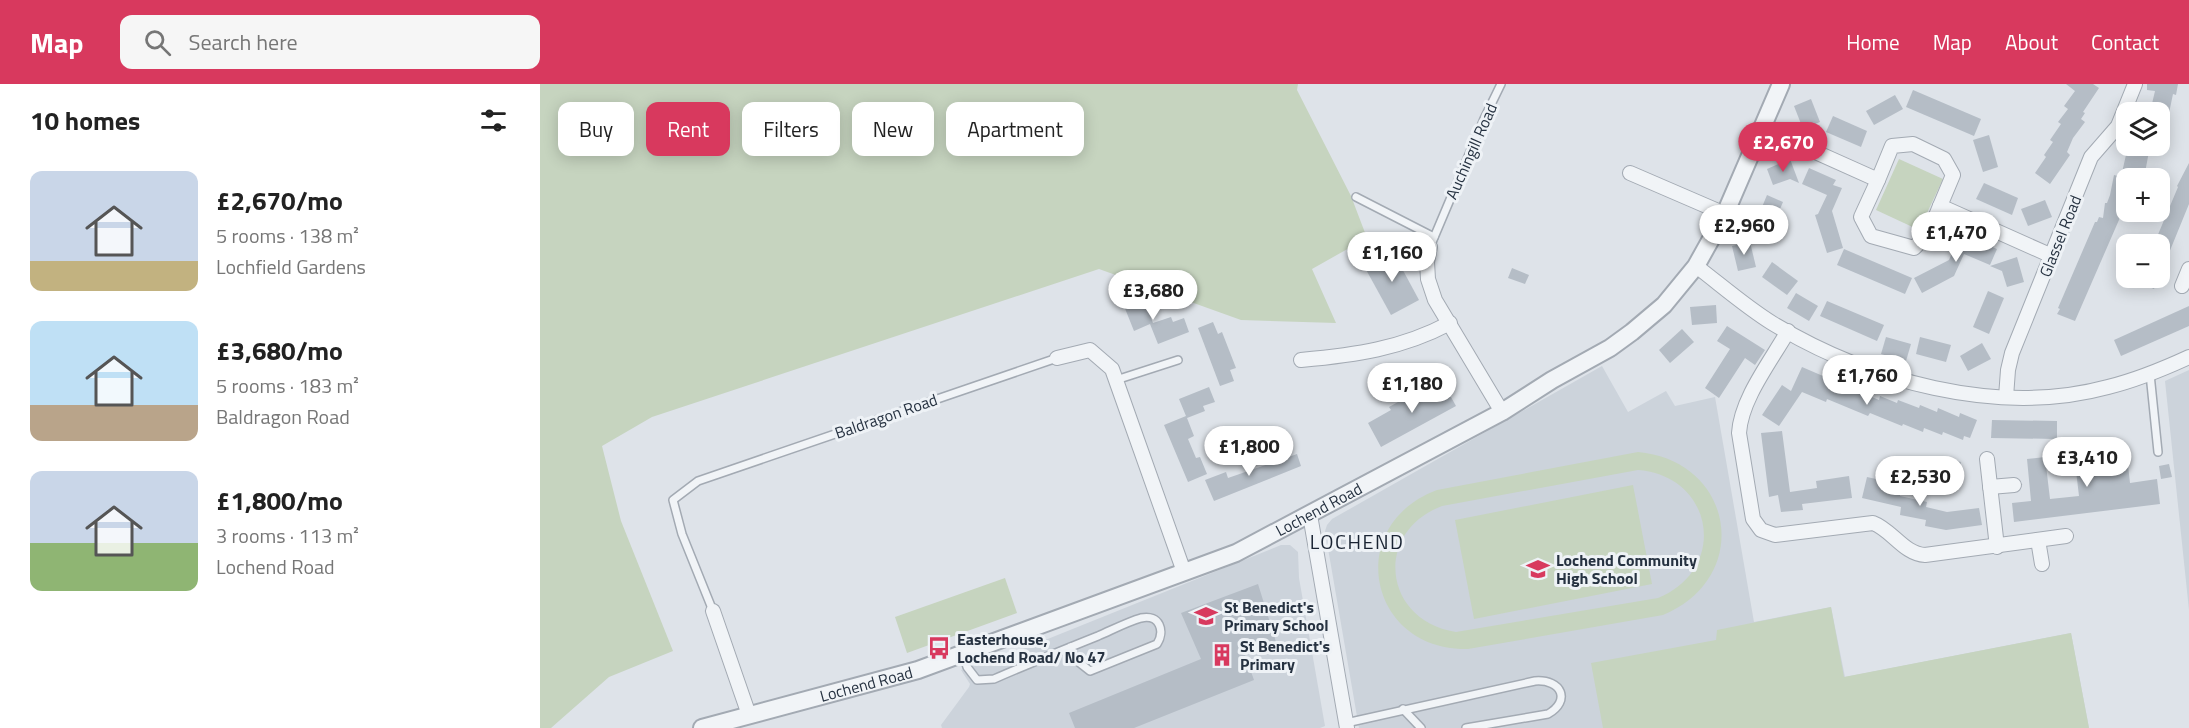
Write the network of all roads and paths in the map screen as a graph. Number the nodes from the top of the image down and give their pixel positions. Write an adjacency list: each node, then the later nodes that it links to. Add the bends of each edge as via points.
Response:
1 (1501, 84): 10 (lane, Auchingill Road)
2 (1781, 84): 4 (street, Lochend Road)
3 (2135, 84): 11 (street, Glassel Road, via 2118,126 2091,157)
4 (1762, 128): 6 (street); 9 (street, Lochend Road)
5 (1630, 173): 9 (street)
6 (1878, 180): 8 (street, via 1892,146 1913,144 1944,159 1953,176); 8 (street, via 1861,217 1871,236 1914,248 1929,233)
7 (1356, 197): 10 (lane)
8 (1940, 206): 11 (street)
9 (1725, 214): 12 (street, Lochend Road)
10 (1432, 242): 15 (street, Auchingill Road, via 1426,262 1428,279)
11 (2052, 256): 23 (street, Glassel Road, via 2012,353)
12 (1696, 266): 16 (street); 24 (street, Lochend Road, via 1664,306 1632,333)
13 (2189, 269): 14 (street)
14 (2182, 286)
15 (1450, 323): 20 (street, via 1423,337 1354,355); 24 (street, Auchingill Road)
16 (1788, 331): 23 (street, via 1845,360 1884,374 1935,388); 32 (street, via 1746,404 1740,423 1752,519 1756,525 1775,535 1873,523 1920,554)
17 (2189, 357): 21 (street)
18 (1057, 358): 22 (street, Baldragon Road, via 1090,350 1112,369); 35 (lane, Baldragon Road, via 698,481 673,500 682,534)
19 (1178, 360): 22 (lane)
20 (1301, 360)
21 (2150, 374): 23 (street, via 2073,394); 25 (lane)
22 (1116, 380): 34 (street, Baldragon Road)
23 (2006, 397)
24 (1502, 412): 29 (street, Lochend Road)
25 (2158, 452)
26 (1987, 459): 28 (street)
27 (2014, 485): 28 (street)
28 (1990, 487): 32 (street)
29 (1310, 515): 34 (street, Lochend Road, via 1236,553); 40 (street)
30 (2066, 536): 31 (street)
31 (2038, 540): 32 (street); 33 (street)
32 (1997, 547)
33 (2042, 564)
34 (1184, 572): 37 (street, Lochend Road)
35 (713, 611): 39 (street, Baldragon Road)
36 (1070, 647): 36 (lane, via 1143,617 1154,619 1161,626 1162,636 1157,644 1090,671 1081,666); 37 (lane, via 994,679 977,680 967,668)
37 (963, 654): 39 (street, Lochend Road, via 918,670)
38 (1403, 709): 40 (lane); 42 (lane); 43 (lane, via 1535,681 1547,680 1560,690 1560,702 1548,714)
39 (749, 715): 41 (street, Lochend Road)
40 (1346, 725)
41 (702, 728)
42 (1421, 728)
43 (1466, 728)

